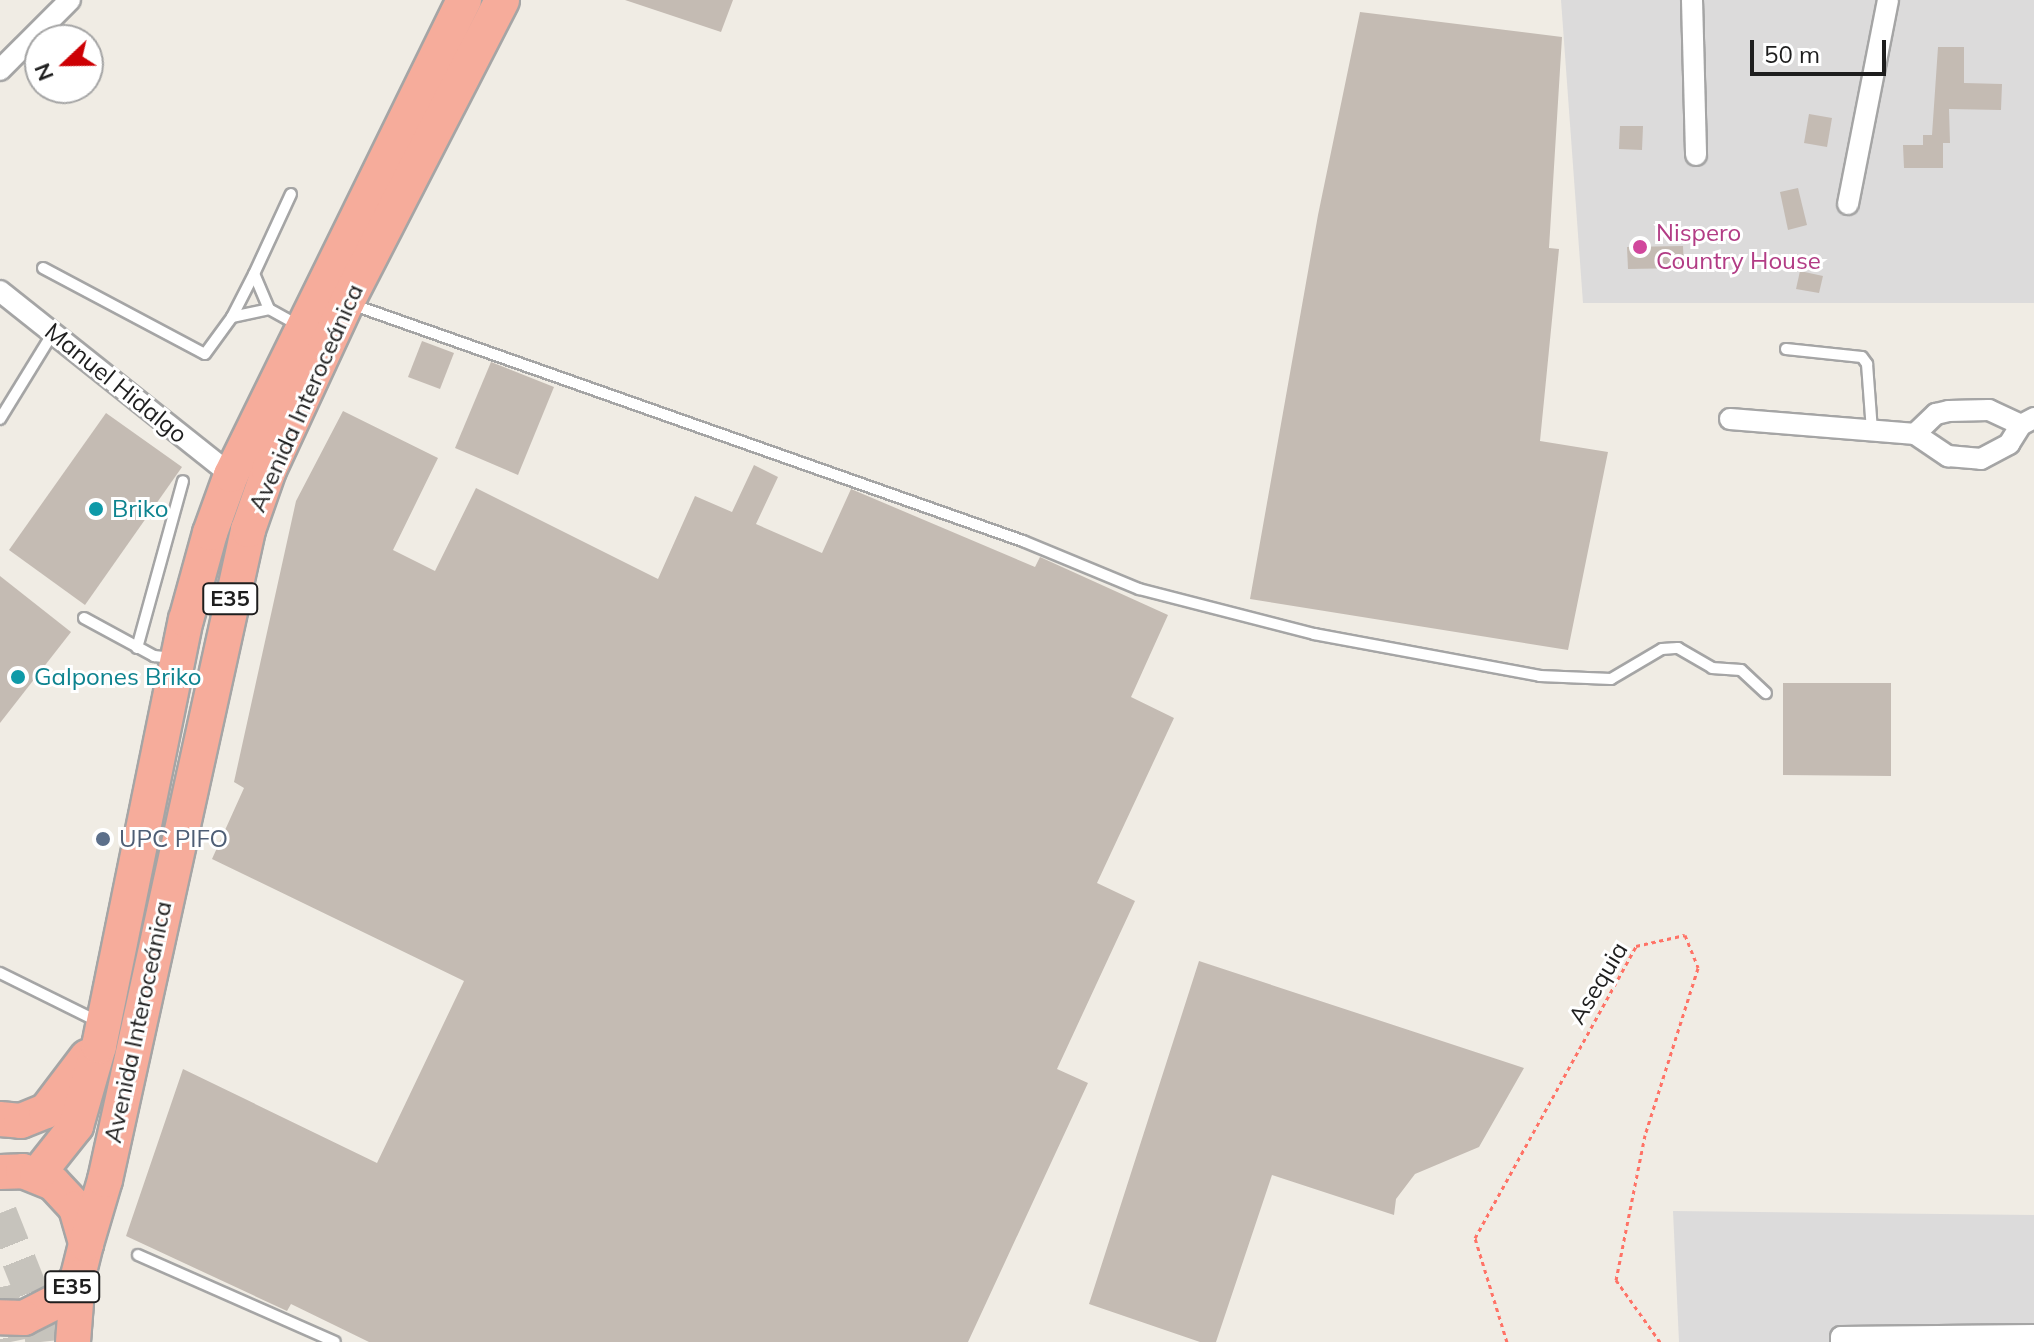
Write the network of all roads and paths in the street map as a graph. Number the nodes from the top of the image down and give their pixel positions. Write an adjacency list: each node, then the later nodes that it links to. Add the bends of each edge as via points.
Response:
1 (70, 0): 6 (street)
2 (464, 0): 16 (highway, Avenida Interoceánica / E35)
3 (502, 0): 13 (highway, Avenida Interoceánica / E35)
4 (1692, 0): 7 (street)
5 (1888, 0): 9 (street)
6 (0, 70)
7 (1696, 155)
8 (291, 194): 11 (lane)
9 (1848, 204)
10 (43, 268): 15 (lane, via 199,353 211,352)
11 (254, 274): 14 (lane); 15 (lane)
12 (0, 291): 17 (street, Manuel Hidalgo)
13 (347, 302): 29 (lane, via 1023,541 1139,589 1314,634 1540,676 1611,679 1662,649 1678,648 1712,668 1741,670); 34 (highway, Avenida Interoceánica / E35, via 269,470 233,584 105,1180)
14 (269, 309): 15 (lane); 16 (lane)
15 (232, 317)
16 (303, 328): 24 (highway, Avenida Interoceánica / E35)
17 (53, 333): 19 (lane); 24 (street, Manuel Hidalgo)
18 (1786, 349): 22 (lane, via 1862,357 1867,364)
19 (0, 419)
20 (1730, 419): 22 (street)
21 (2028, 422): 23 (street, via 1989,410 1949,411 1936,414); 23 (street, via 2009,444 1981,459 1948,456)
22 (1872, 430): 23 (street)
23 (1915, 434)
24 (231, 475): 28 (highway, Avenida Interoceánica / E35, via 210,533)
25 (183, 481): 27 (lane)
26 (84, 618): 27 (lane)
27 (137, 648): 28 (lane)
28 (179, 659): 31 (highway, Avenida Interoceánica / E35)
29 (1766, 693)
30 (0, 973): 31 (lane)
31 (101, 1035): 32 (highway, via 46,1111 21,1121); 33 (highway, Avenida Interoceánica / E35, via 76,1126)
32 (0, 1119)
33 (11, 1170): 34 (highway, E35, via 71,1201)
34 (86, 1244): 36 (highway, E35)
35 (138, 1255): 40 (lane)
36 (78, 1277): 37 (highway, E35, via 46,1311); 39 (highway)
37 (0, 1317)
38 (2034, 1335): 43 (street, via 1841,1337)
39 (73, 1342)
40 (335, 1342)
41 (1507, 1342): 42 (path, Asequia, via 1475,1238 1636,946 1685,935 1698,968 1645,1135 1616,1280)
42 (1660, 1342)
43 (1841, 1342)

